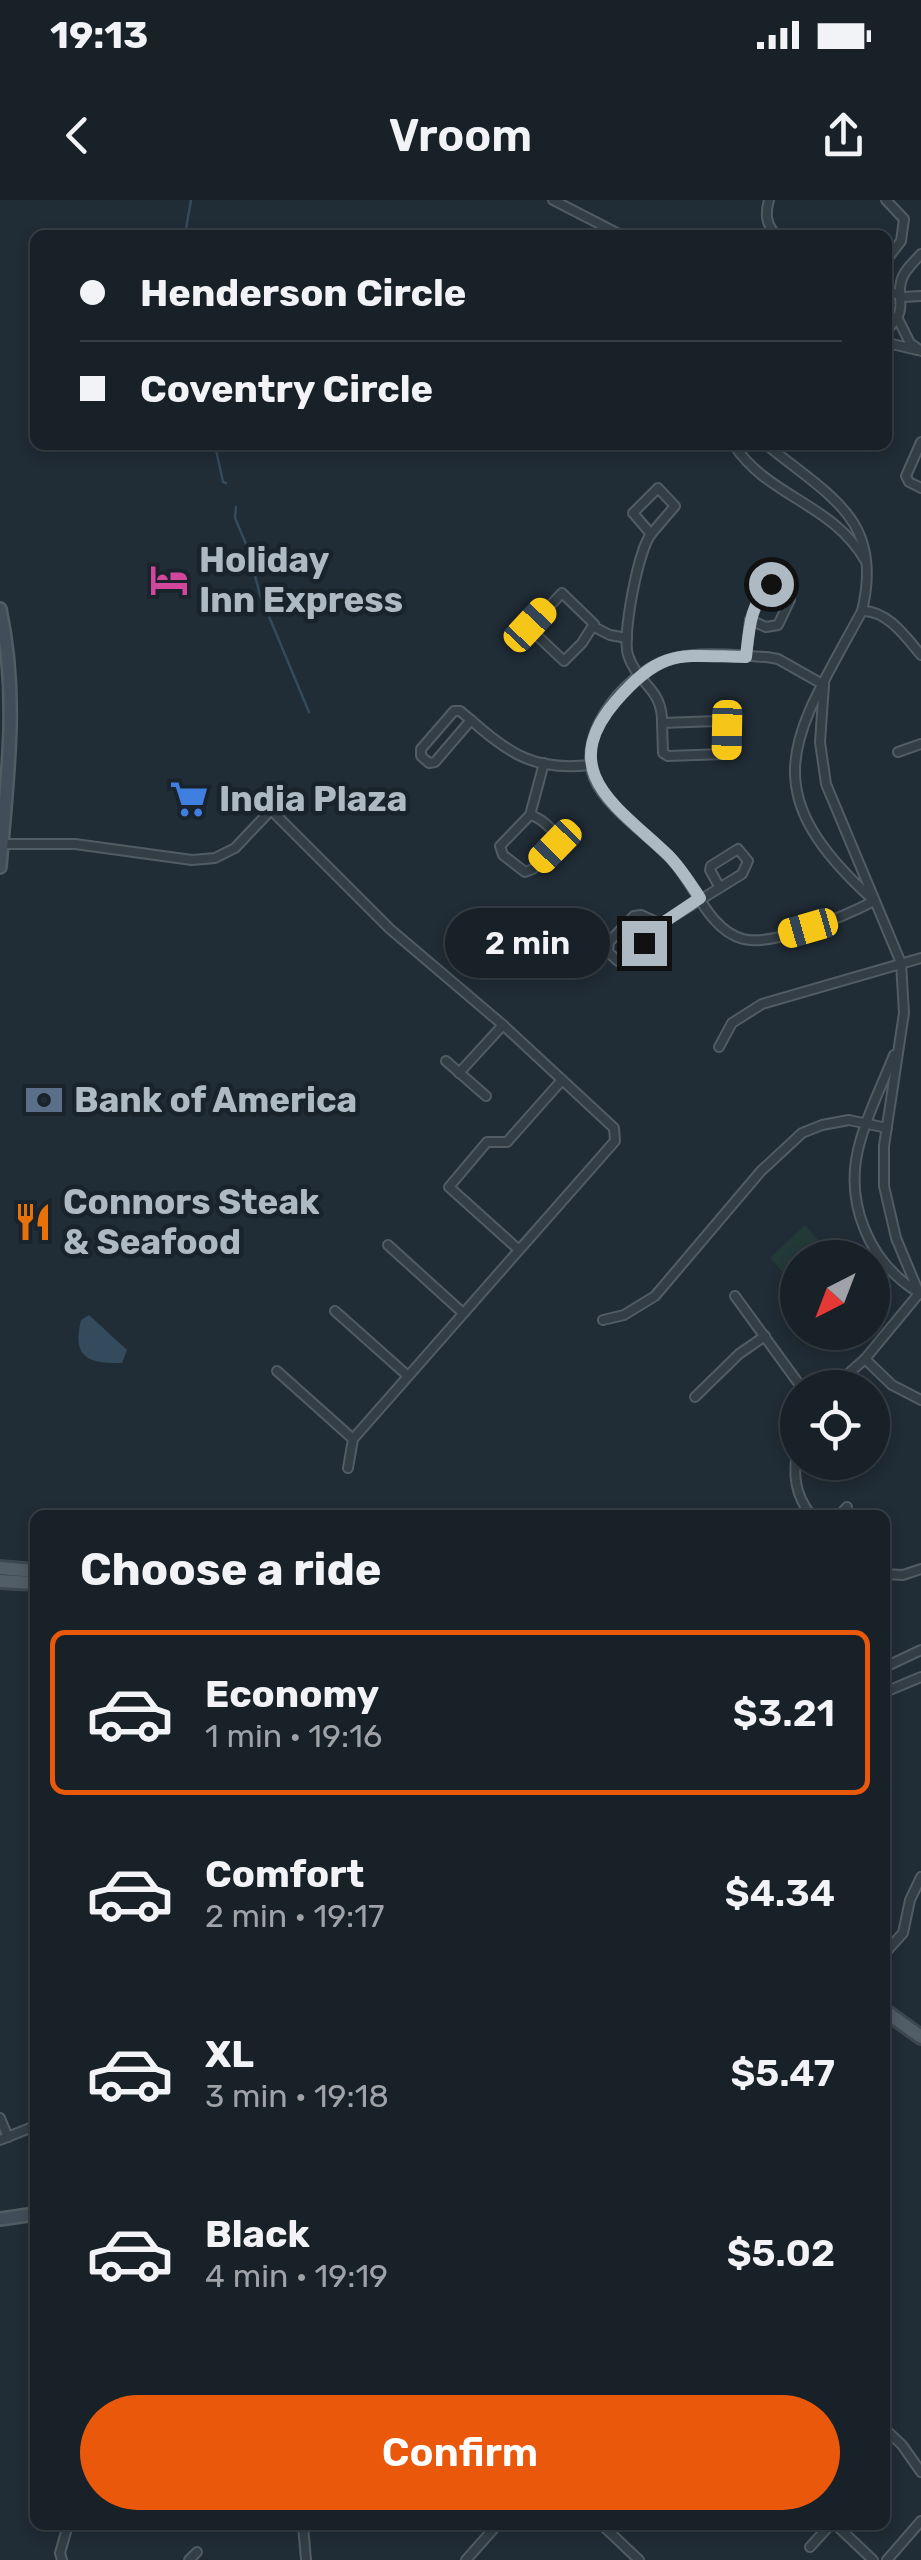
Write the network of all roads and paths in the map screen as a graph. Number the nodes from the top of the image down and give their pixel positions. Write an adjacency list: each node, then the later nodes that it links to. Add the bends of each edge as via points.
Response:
1 (554, 200): 4 (street)
2 (769, 200): 5 (street)
3 (886, 200): 6 (street, via 904,219)
4 (611, 230)
5 (771, 230)
6 (892, 252)
7 (921, 254): 10 (street, via 902,277)
8 (892, 292): 10 (street)
9 (921, 296): 10 (street)
10 (903, 297): 11 (street)
11 (898, 319): 12 (street); 14 (street)
12 (892, 325)
13 (892, 344): 14 (street)
14 (921, 351)
15 (921, 442): 18 (street, via 906,476)
16 (737, 450): 20 (street, via 767,479 835,522)
17 (773, 450): 20 (street, via 851,516)
18 (921, 488)
19 (651, 534): 19 (street, via 633,514 658,488 676,506); 25 (street, via 639,555)
20 (868, 569): 22 (street)
21 (0, 608): 39 (main road, via 13,721)
22 (862, 611): 26 (street, via 881,615); 29 (street)
23 (750, 620): 23 (street, via 768,586 789,592 778,625); 27 (street)
24 (594, 627): 24 (street, via 564,661 529,628 562,593); 25 (street)
25 (627, 638): 28 (street, via 628,658)
26 (921, 655)
27 (746, 657): 28 (street, via 678,657); 29 (street, via 778,659)
28 (640, 674): 31 (street, via 660,700); 35 (street, via 596,726)
29 (824, 685): 43 (street, via 820,742 826,784); 43 (street, via 801,728 794,786 824,849)
30 (471, 720): 30 (street, via 435,762 421,756 454,711); 34 (street, via 505,751)
31 (662, 723): 31 (street, via 722,722 726,750 719,756 668,756 661,748)
32 (921, 744): 33 (street)
33 (898, 752)
34 (544, 763): 35 (street); 38 (street)
35 (590, 764): 42 (street, via 603,794 672,859)
36 (259, 798): 37 (street)
37 (271, 810): 39 (street, via 236,848 215,858); 47 (street, via 390,929)
38 (530, 815): 38 (street, via 558,840 526,872 500,846)
39 (1, 844): 40 (main road)
40 (0, 866)
41 (720, 886): 41 (street, via 711,866 738,849 748,867); 42 (street)
42 (700, 898): 43 (street, via 722,928 754,941 842,917); 44 (street)
43 (874, 901): 46 (street)
44 (661, 924): 44 (street, via 627,961 608,952 609,942 634,916)
45 (921, 958): 46 (street)
46 (900, 962): 48 (street, via 904,1013); 49 (street, via 762,1004 732,1023)
47 (503, 1025): 51 (street); 52 (street)
48 (898, 1046): 54 (street); 55 (street)
49 (719, 1048)
50 (446, 1061): 51 (street)
51 (459, 1073): 53 (street)
52 (562, 1080): 57 (street, via 614,1128 615,1141); 57 (street, via 507,1142 487,1142 449,1188)
53 (486, 1096)
54 (867, 1123): 55 (street); 58 (street, via 854,1171 856,1203 879,1259); 62 (street, via 849,1120 802,1132 655,1296)
55 (887, 1128): 58 (street, via 888,1210)
56 (388, 1245): 61 (street)
57 (519, 1250): 61 (street)
58 (920, 1293): 64 (street)
59 (735, 1296): 63 (street)
60 (334, 1311): 68 (street)
61 (464, 1313): 68 (street)
62 (603, 1320)
63 (765, 1336): 65 (street); 69 (street)
64 (865, 1359): 66 (street); 70 (street, via 892,1386)
65 (789, 1370)
66 (852, 1370)
67 (277, 1371): 71 (street)
68 (408, 1376): 71 (street)
69 (695, 1397)
70 (921, 1400)
71 (352, 1439): 72 (street)
72 (348, 1468)
73 (794, 1480): 74 (street); 76 (street)
74 (782, 1483)
75 (847, 1507): 77 (street)
76 (808, 1510)
77 (844, 1510)
78 (0, 1568): 80 (main road)
79 (921, 1569): 81 (street)
80 (30, 1571)
81 (890, 1574)
82 (0, 1581): 83 (main road)
83 (30, 1583)
84 (921, 1650): 85 (street)
85 (890, 1665)
86 (921, 1677): 87 (street)
87 (890, 1690)
88 (921, 1877): 89 (street, via 903,1933)
89 (890, 1947)
90 (890, 2012): 91 (main road)
91 (921, 2037)
92 (0, 2118): 94 (street)
93 (30, 2128): 94 (street)
94 (4, 2139)
95 (30, 2215): 96 (main road)
96 (0, 2218)
97 (890, 2434): 98 (street)
98 (921, 2472)
99 (921, 2522): 114 (street)
100 (67, 2530): 109 (street)
101 (303, 2530): 111 (street)
102 (493, 2530): 108 (street)
103 (607, 2530): 112 (street)
104 (828, 2530): 106 (street)
105 (839, 2530): 113 (street)
106 (810, 2547)
107 (197, 2552): 110 (street)
108 (468, 2559)
109 (62, 2560)
110 (189, 2560)
111 (306, 2560)
112 (639, 2560)
113 (873, 2560)
114 (887, 2560)

